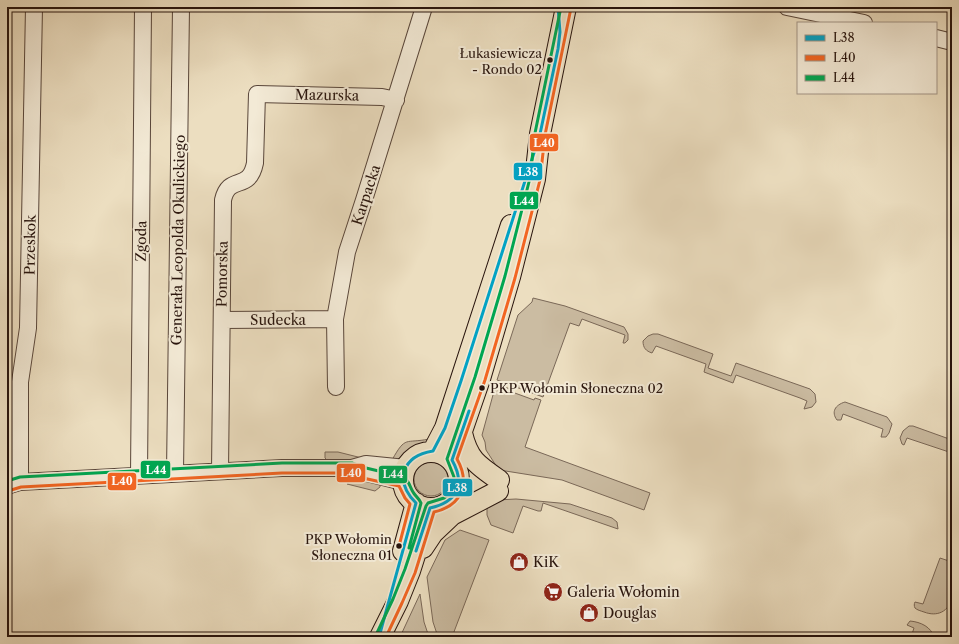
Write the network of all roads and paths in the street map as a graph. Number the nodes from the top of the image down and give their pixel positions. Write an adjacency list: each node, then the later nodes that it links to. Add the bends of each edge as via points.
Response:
1 (34, 7): 26 (street, Przeskok, via 28,328 20,382)
2 (144, 7): 24 (street, Zgoda)
3 (181, 7): 23 (street, Generała Leopolda Okulickiego)
4 (424, 7): 14 (street, Karpacka)
5 (558, 7): 10 (main road)
6 (566, 7): 10 (main road)
7 (787, 7): 8 (street)
8 (834, 12): 9 (street)
9 (861, 22)
10 (560, 32): 15 (main road)
11 (937, 38): 12 (street)
12 (952, 42)
13 (257, 94): 14 (street, Mazurska, via 382,97); 17 (street, Pomorska, via 254,170 246,181 228,188 223,200)
14 (396, 100): 16 (street, Karpacka, via 347,252)
15 (540, 134): 19 (main road, via 535,179 510,277); 20 (main road, via 461,381 445,428)
16 (335, 319): 17 (street, Sudecka); 18 (street, Karpacka)
17 (222, 320): 22 (street, Pomorska)
18 (336, 387)
19 (462, 433): 21 (main road); 28 (main road, via 472,459 498,485 452,514 432,533)
20 (433, 451): 21 (main road); 25 (main road, via 419,454 411,460)
21 (452, 460): 27 (main road, via 459,475 457,491 444,505)
22 (220, 471): 23 (street); 25 (street, via 352,468 366,464)
23 (175, 473): 24 (street)
24 (139, 475): 26 (street)
25 (404, 475): 27 (main road, via 406,492)
26 (11, 483)
27 (423, 505): 28 (main road); 29 (main road)
28 (410, 571): 29 (main road)
29 (380, 637)

